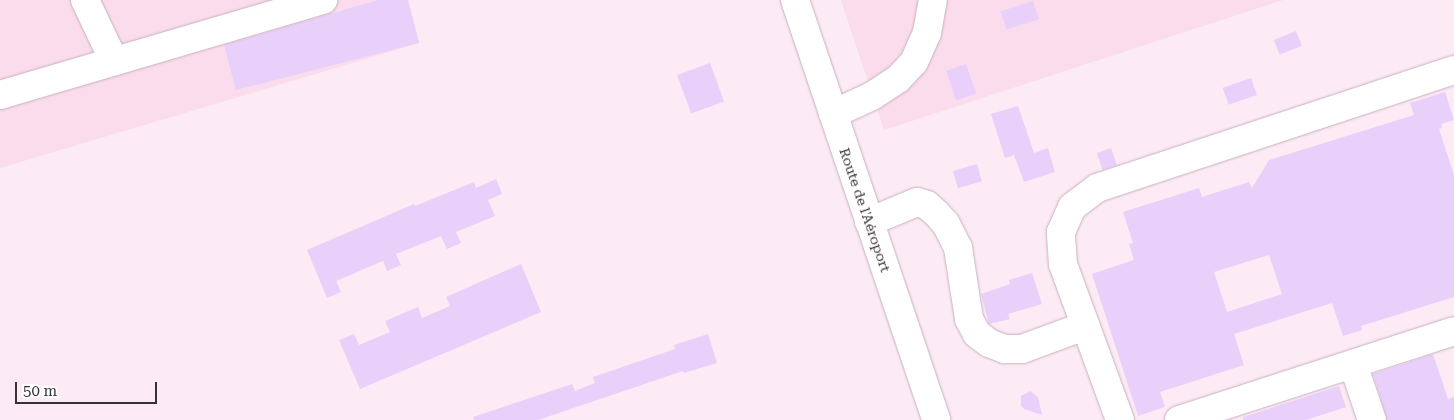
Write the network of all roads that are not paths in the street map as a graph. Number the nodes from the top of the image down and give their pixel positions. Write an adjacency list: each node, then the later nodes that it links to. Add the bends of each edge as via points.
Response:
1 (85, 0): 5 (street)
2 (323, 0): 5 (street)
3 (795, 0): 8 (street, Route de l'Aéroport)
4 (934, 0): 8 (street, via 927,33 914,62 891,83)
5 (114, 61): 7 (street)
6 (1454, 70): 10 (street, via 1097,188 1072,207 1061,232 1063,264)
7 (0, 95)
8 (833, 114): 9 (street, Route de l'Aéroport)
9 (869, 222): 10 (street, via 917,202 927,205 937,214 958,248 969,319 977,334 989,343 1005,349 1022,349); 13 (street, Route de l'Aéroport)
10 (1085, 326): 14 (street)
11 (1454, 331): 12 (street)
12 (1353, 364): 15 (street); 16 (street)
13 (936, 420)
14 (1120, 420)
15 (1179, 420)
16 (1372, 420)

